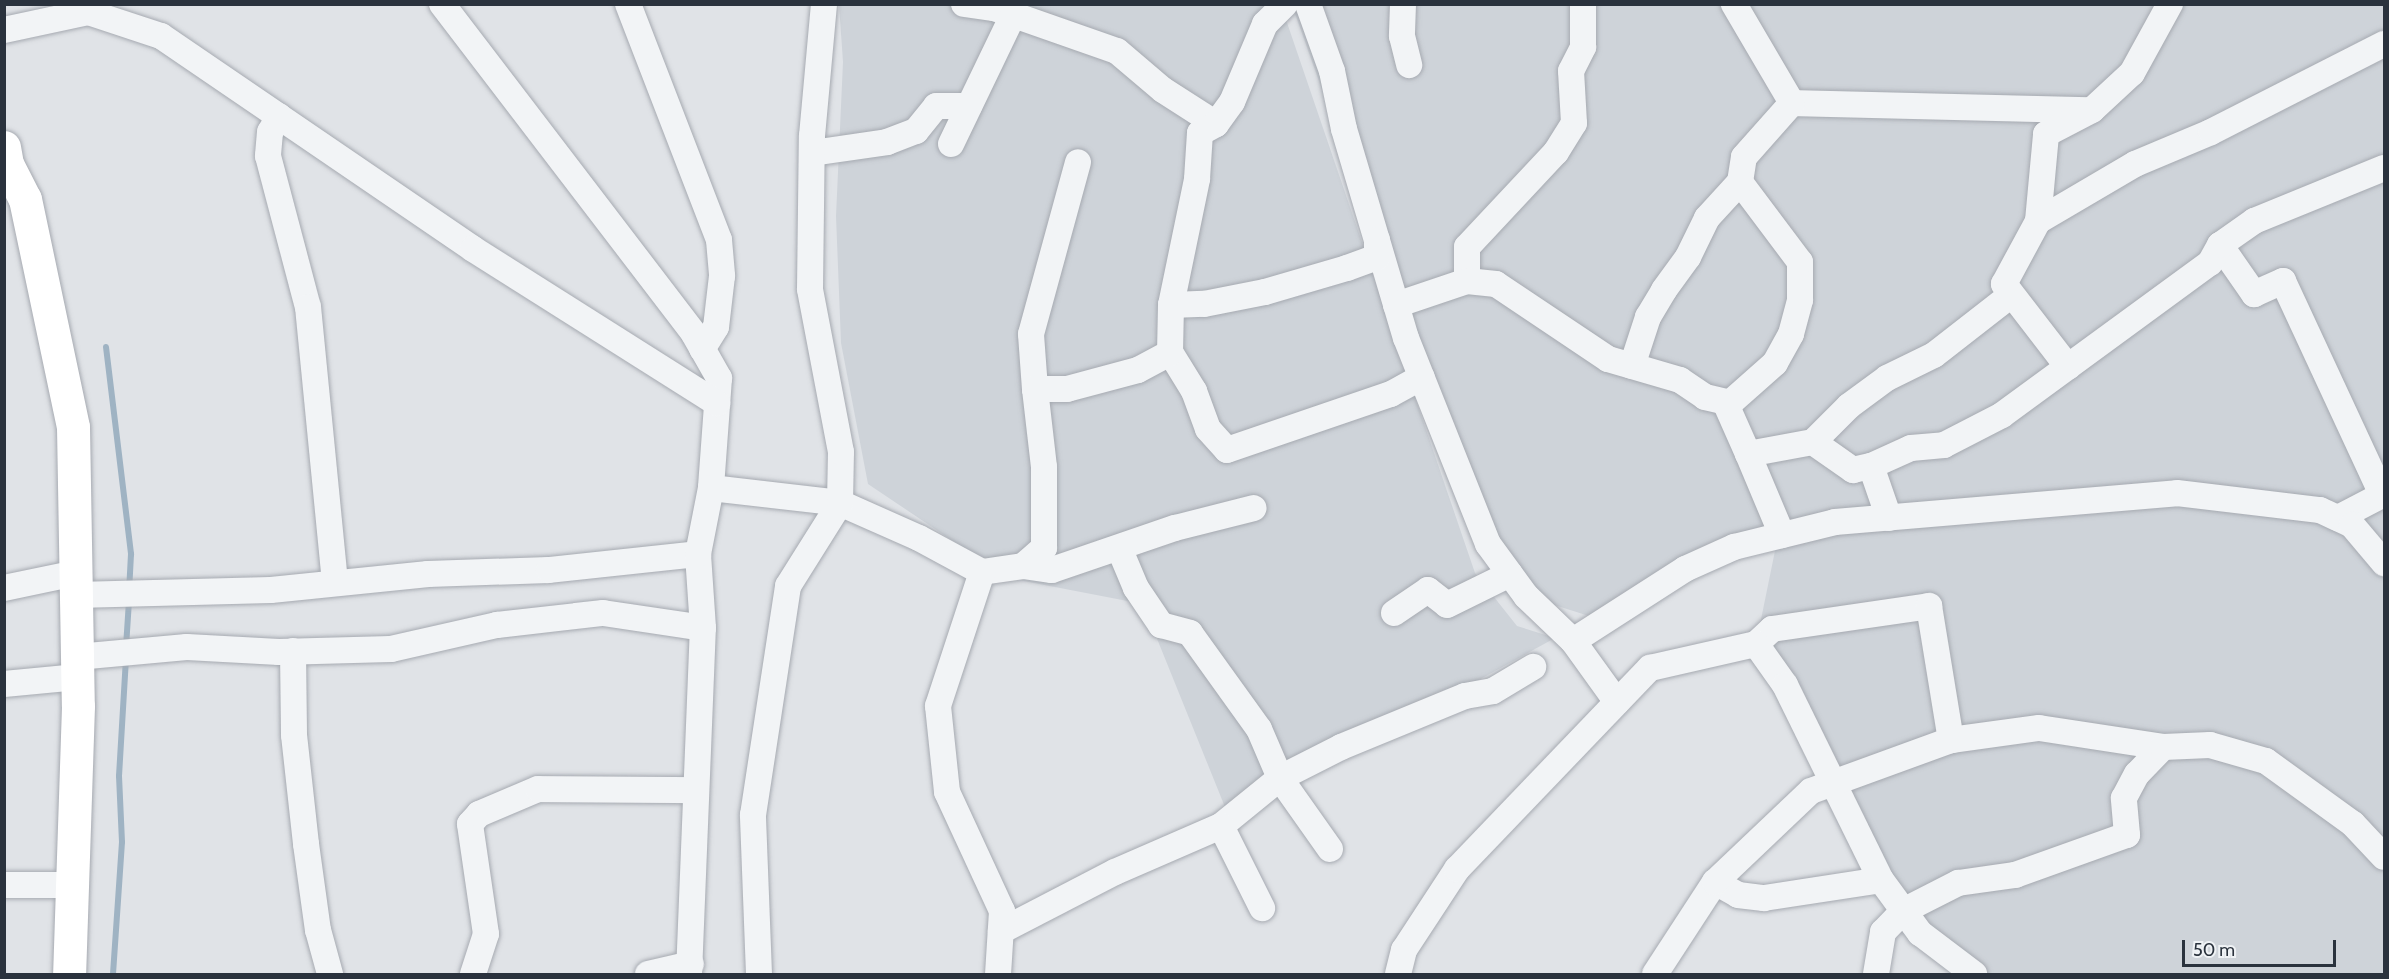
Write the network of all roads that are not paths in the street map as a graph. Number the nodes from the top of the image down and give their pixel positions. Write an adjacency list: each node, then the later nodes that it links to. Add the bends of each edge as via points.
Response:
1 (115, 4): 12 (street)
2 (442, 4): 35 (street)
3 (628, 4): 35 (street, via 719,240 722,276 716,327)
4 (824, 4): 23 (street)
5 (963, 4): 13 (street)
6 (1285, 4): 21 (street, via 1265,24 1232,102)
7 (1308, 4): 29 (street, via 1332,71 1344,129)
8 (1403, 4): 16 (street, via 1402,36)
9 (1583, 4): 31 (street, via 1583,48 1571,71 1574,123 1556,152 1467,247)
10 (1734, 4): 17 (street)
11 (2170, 4): 19 (street, via 2132,73)
12 (88, 12): 14 (street); 20 (street, via 161,36)
13 (1013, 15): 18 (street); 21 (street, via 1117,51 1163,90)
14 (4, 30)
15 (2385, 44): 28 (street, via 2211,132 2135,164)
16 (1409, 65)
17 (1792, 103): 19 (street); 27 (street, via 1744,157)
18 (969, 106): 22 (street); 23 (street, via 936,106 916,131 887,142)
19 (2092, 110): 28 (street, via 2046,134)
20 (279, 116): 42 (street, via 473,249); 60 (street, via 270,132 268,156 308,307)
21 (1216, 124): 33 (street, via 1200,133 1197,179)
22 (951, 144)
23 (812, 153): 48 (street, via 810,289 841,452)
24 (6, 159): 59 (main road, via 25,199 73,427)
25 (1078, 162): 40 (street, via 1031,334)
26 (2385, 168): 30 (street, via 2254,221)
27 (1740, 182): 37 (street, via 1707,218 1688,257 1648,317); 41 (street, via 1800,262 1800,300 1791,334 1775,363)
28 (2038, 220): 32 (street, via 2004,284)
29 (1377, 240): 33 (street, via 1377,257 1347,268 1265,292 1204,304); 34 (street)
30 (2220, 245): 38 (street, via 2210,263); 47 (street, via 2254,294 2283,281)
31 (1467, 281): 34 (street); 37 (street, via 1496,284 1608,359)
32 (2011, 295): 38 (street); 43 (street, via 1934,355 1887,378 1849,406)
33 (1171, 305): 36 (street)
34 (1396, 305): 39 (street)
35 (702, 349): 42 (street, via 719,378)
36 (1170, 352): 39 (street, via 1194,391 1208,429 1227,450 1392,394); 40 (street, via 1138,370 1067,389)
37 (1632, 366): 41 (street, via 1680,380 1705,397)
38 (2068, 367): 45 (street, via 2002,415 1944,445 1911,448)
39 (1422, 376): 58 (street, via 1488,544)
40 (1035, 389): 56 (street, via 1044,467 1044,548)
41 (1725, 402): 44 (street)
42 (717, 403): 46 (street)
43 (1813, 442): 44 (street); 45 (street, via 1853,470)
44 (1749, 454): 52 (street)
45 (1871, 466): 50 (street)
46 (711, 488): 48 (street); 54 (street)
47 (2384, 494): 51 (street)
48 (840, 503): 57 (street, via 920,538); 91 (street, via 788,586 753,815)
49 (1254, 508): 53 (street, via 1176,528)
50 (1888, 518): 51 (street, via 2177,493 2320,510); 52 (street, via 1835,522)
51 (2338, 518): 55 (street, via 2352,525)
52 (1782, 535): 64 (street, via 1734,547 1685,569)
53 (1120, 550): 56 (street, via 1052,570); 73 (street, via 1136,588 1161,625 1190,633 1259,729)
54 (698, 554): 60 (street, via 549,570 428,574); 63 (street)
55 (2385, 562)
56 (1023, 566): 57 (street)
57 (982, 572): 85 (street, via 938,706 947,792 1002,911)
58 (1510, 574): 62 (street, via 1447,605 1428,590); 64 (street)
59 (76, 584): 60 (street, via 271,590); 61 (street); 67 (main road)
60 (335, 584)
61 (4, 588)
62 (1394, 613)
63 (703, 628): 66 (street, via 603,613 497,625 391,649); 75 (street)
64 (1573, 641): 70 (street)
65 (1756, 644): 70 (street, via 1650,668); 71 (street, via 1772,629 1929,606); 74 (street, via 1785,685)
66 (293, 651): 67 (street, via 187,647); 88 (street, via 294,735 306,844 318,930)
67 (78, 667): 69 (street); 82 (main road)
68 (1533, 667): 73 (street, via 1493,691 1465,696 1341,747)
69 (4, 684)
70 (1617, 702): 93 (street, via 1457,869 1404,950)
71 (1951, 740): 72 (street, via 2039,728); 74 (street, via 1836,785)
72 (2163, 747): 78 (street, via 2210,745 2266,761 2353,824); 84 (street, via 2137,774 2124,798 2127,835 2015,875 1958,883)
73 (1280, 778): 76 (street); 77 (street)
74 (1833, 781): 79 (street); 80 (street, via 1811,791)
75 (696, 790): 86 (street); 89 (street, via 538,789 479,814 470,825 486,934)
76 (1221, 826): 83 (street); 85 (street, via 1115,872)
77 (1330, 849)
78 (2385, 856)
79 (1881, 880): 80 (street, via 1764,898 1738,895); 84 (street)
80 (1715, 882): 94 (street)
81 (4, 885): 82 (street)
82 (72, 885): 87 (main road)
83 (1262, 908)
84 (1903, 911): 95 (street, via 1883,932); 96 (street, via 1920,933)
85 (1001, 931): 92 (street)
86 (690, 969): 90 (street)
87 (69, 975)
88 (330, 975)
89 (473, 975)
90 (648, 975)
91 (759, 975)
92 (998, 975)
93 (1398, 975)
94 (1655, 975)
95 (1876, 975)
96 (1974, 975)

